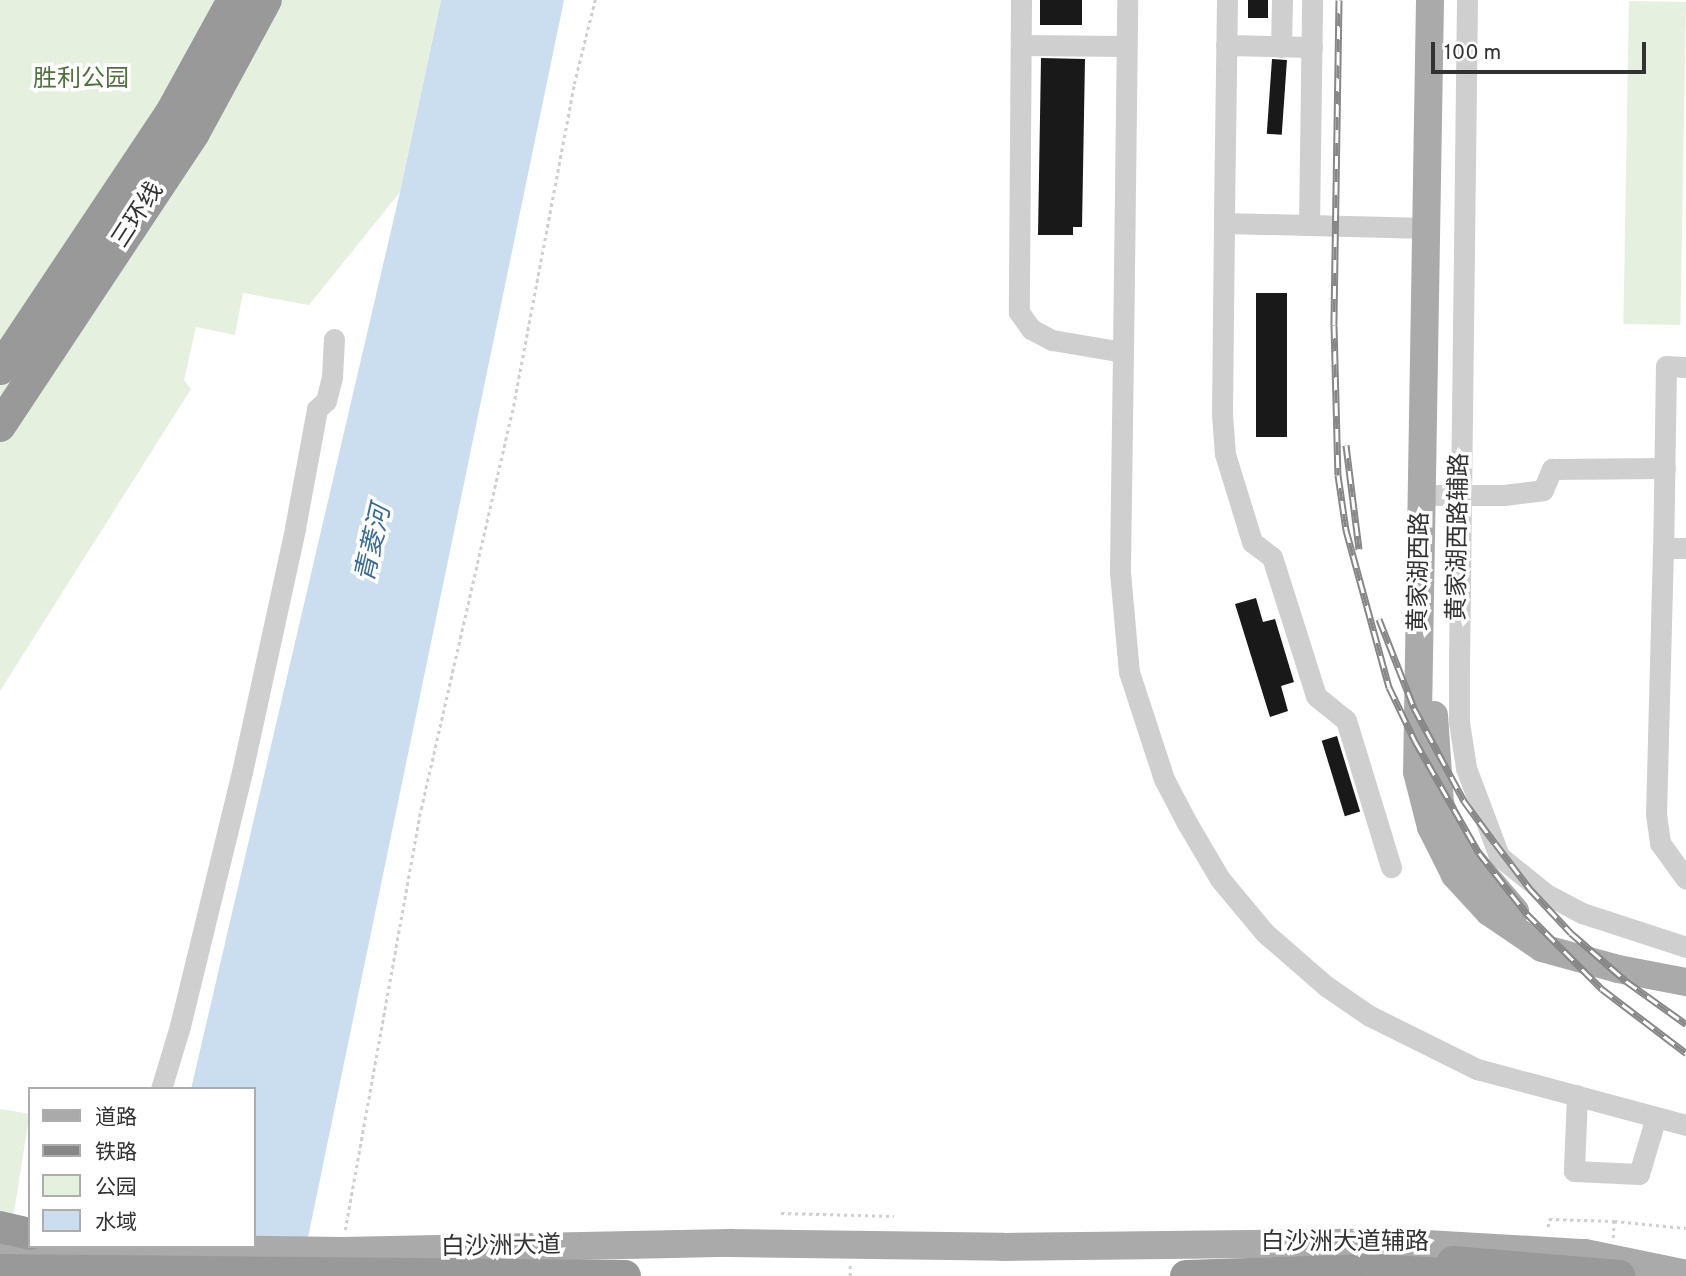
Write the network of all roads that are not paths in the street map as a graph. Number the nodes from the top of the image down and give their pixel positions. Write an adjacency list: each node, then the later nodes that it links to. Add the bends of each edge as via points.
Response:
1 (233, 0): 22 (highway, 三环线, via 172,111)
2 (266, 0): 23 (highway, 三环线, via 194,133)
3 (1021, 0): 11 (street)
4 (1127, 0): 12 (street)
5 (1227, 0): 13 (street)
6 (1282, 0): 14 (street)
7 (1312, 0): 15 (street)
8 (1430, 0): 18 (main road, 黄家湖西路)
9 (1445, 0): 25 (main road, 黄家湖西路)
10 (1467, 0): 25 (street, 黄家湖西路辅路)
11 (1021, 45): 12 (street); 20 (street, via 1019,312 1031,329 1052,340)
12 (1126, 46): 20 (street)
13 (1226, 46): 14 (street); 16 (street)
14 (1281, 47): 15 (street)
15 (1312, 47): 17 (street)
16 (1224, 223): 17 (street); 28 (street, via 1225,454 1252,542 1272,558 1316,696 1346,720)
17 (1309, 225): 18 (street)
18 (1427, 228): 32 (main road, 黄家湖西路, via 1417,772 1431,827 1455,876 1489,912 1542,948)
19 (334, 339): 33 (street, via 332,377 326,401 317,409 242,772)
20 (1123, 352): 34 (street, via 1120,572 1129,672 1164,779 1220,879 1265,933 1368,1016 1477,1069)
21 (1686, 367): 24 (street, via 1667,366)
22 (0, 369)
23 (0, 426)
24 (1665, 468): 25 (street, via 1552,469 1543,491); 26 (street)
25 (1448, 495): 30 (street, 黄家湖西路辅路, via 1459,722 1471,788 1499,856 1546,894 1582,913); 31 (main road, 黄家湖西路, via 1434,716 1440,804 1456,842 1508,906 1536,928)
26 (1663, 548): 27 (street); 29 (street, via 1656,814 1660,843)
27 (1686, 548)
28 (1391, 867)
29 (1686, 879)
30 (1686, 947)
31 (1686, 965)
32 (1686, 982)
33 (163, 1087)
34 (1577, 1095): 35 (street); 35 (street, via 1574,1171 1639,1174)
35 (1656, 1117): 36 (street)
36 (1686, 1125)
37 (0, 1227): 38 (highway)
38 (28, 1234)
39 (596, 1246): 40 (main road, 白沙洲大道); 42 (main road, 白沙洲大道, via 335,1251); 48 (street)
40 (1003, 1247): 47 (main road, 白沙洲大道辅路, via 1392,1242 1585,1253)
41 (92, 1248): 43 (main road, 白沙洲大道)
42 (148, 1248)
43 (54, 1249): 44 (main road, 白沙洲大道)
44 (0, 1253)
45 (0, 1270): 49 (highway)
46 (1376, 1270): 50 (highway); 51 (highway); 52 (highway, via 1447,1261)
47 (1686, 1274)
48 (595, 1276)
49 (625, 1276)
50 (1186, 1276)
51 (1474, 1276)
52 (1619, 1276)

